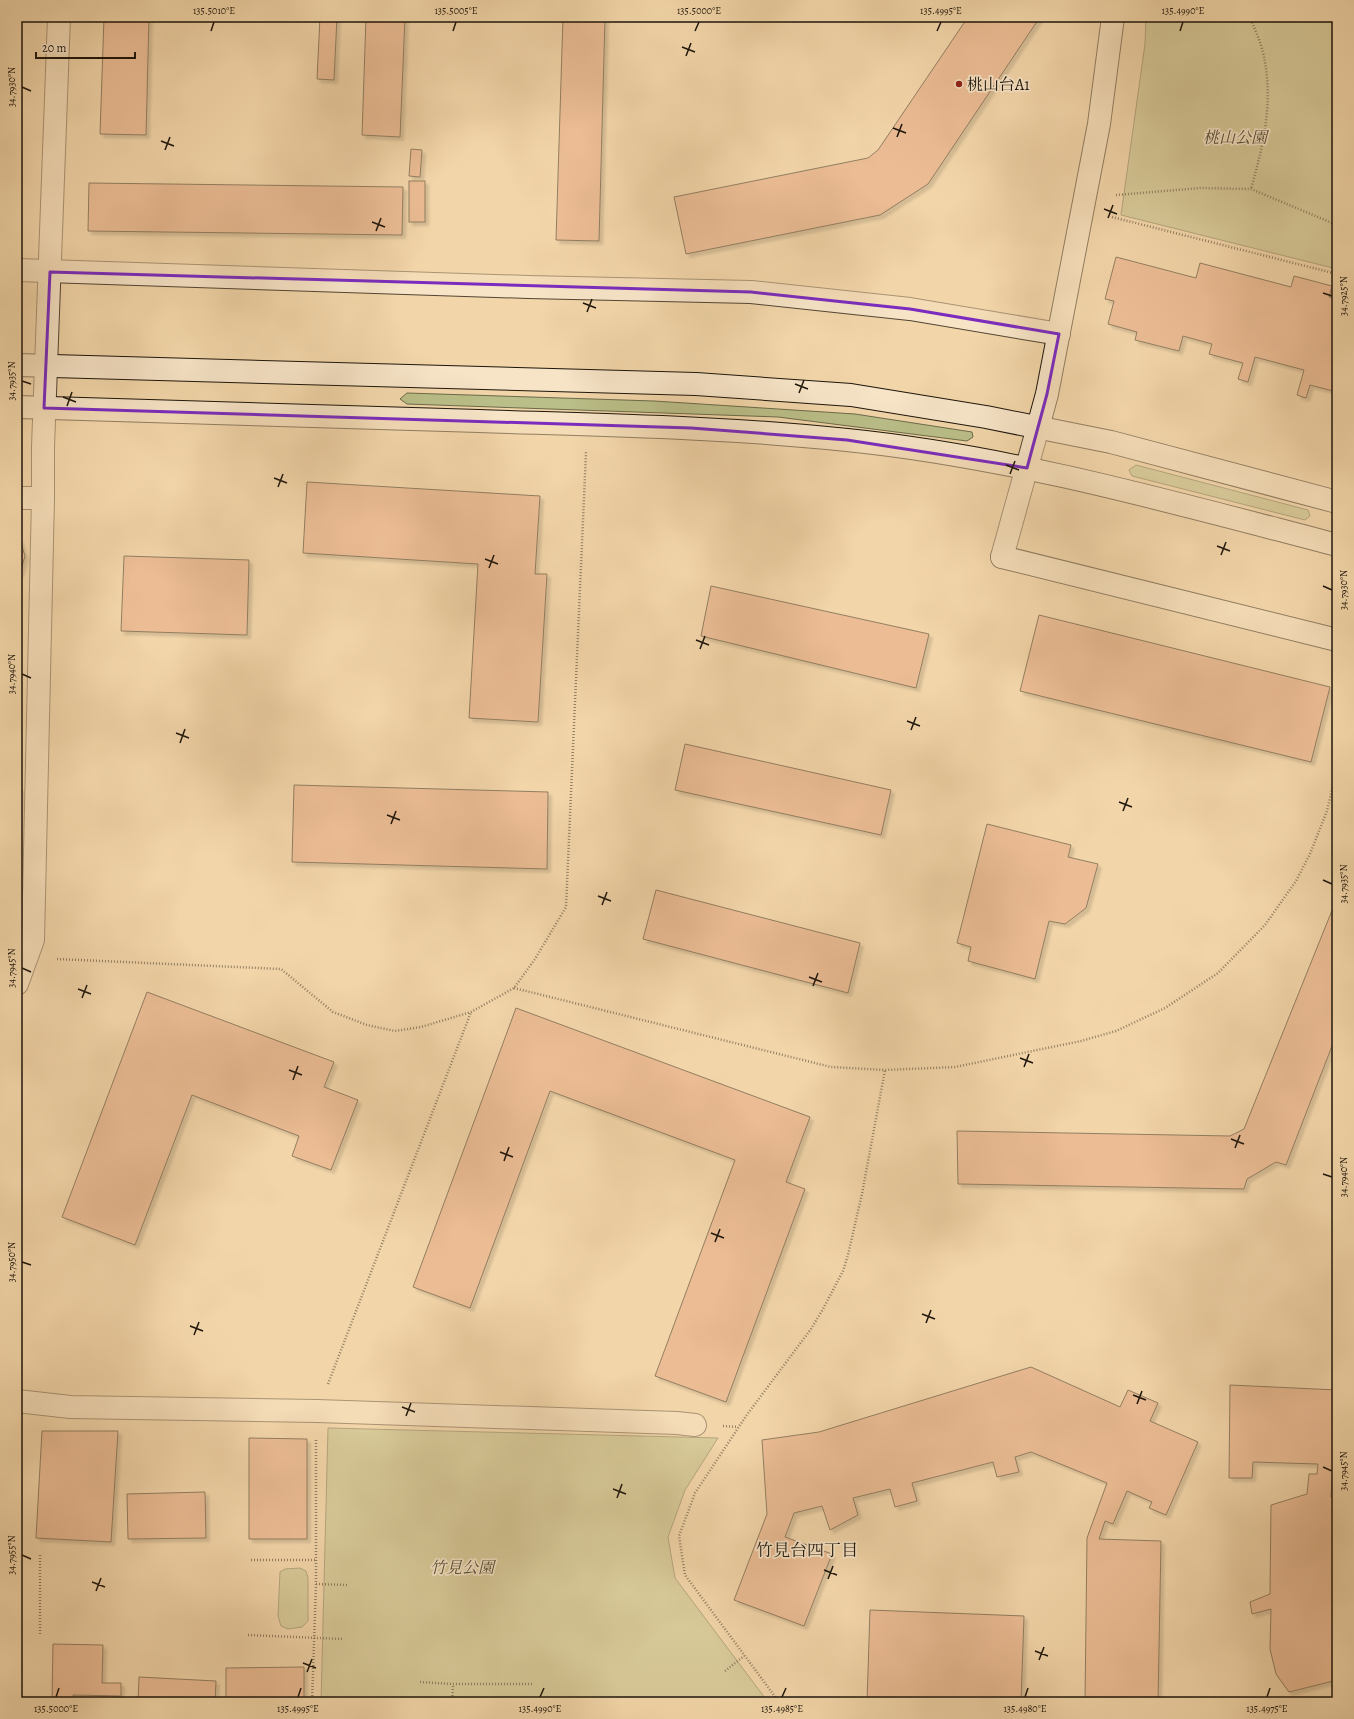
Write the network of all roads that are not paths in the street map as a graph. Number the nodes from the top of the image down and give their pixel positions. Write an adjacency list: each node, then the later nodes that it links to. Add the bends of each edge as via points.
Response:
1 (59, 17): 4 (street)
2 (1113, 17): 5 (street, via 1100,124)
3 (17, 270): 4 (street)
4 (50, 272): 5 (street, via 751,292 910,309); 7 (street)
5 (1059, 334): 10 (street)
6 (17, 365): 7 (street)
7 (45, 366): 9 (street); 10 (street, via 696,384 851,395)
8 (17, 407): 9 (street)
9 (44, 408): 11 (street, via 691,428 847,440 944,453); 13 (street)
10 (1038, 427): 11 (street); 14 (street, via 1111,442)
11 (1027, 468): 15 (street, via 1101,484); 16 (street, via 1002,557)
12 (17, 498): 13 (street)
13 (43, 498): 17 (street, via 33,940)
14 (1337, 502)
15 (1337, 545)
16 (1337, 640)
17 (17, 984)
18 (17, 1401): 19 (street, via 70,1407 317,1411)
19 (695, 1425)

